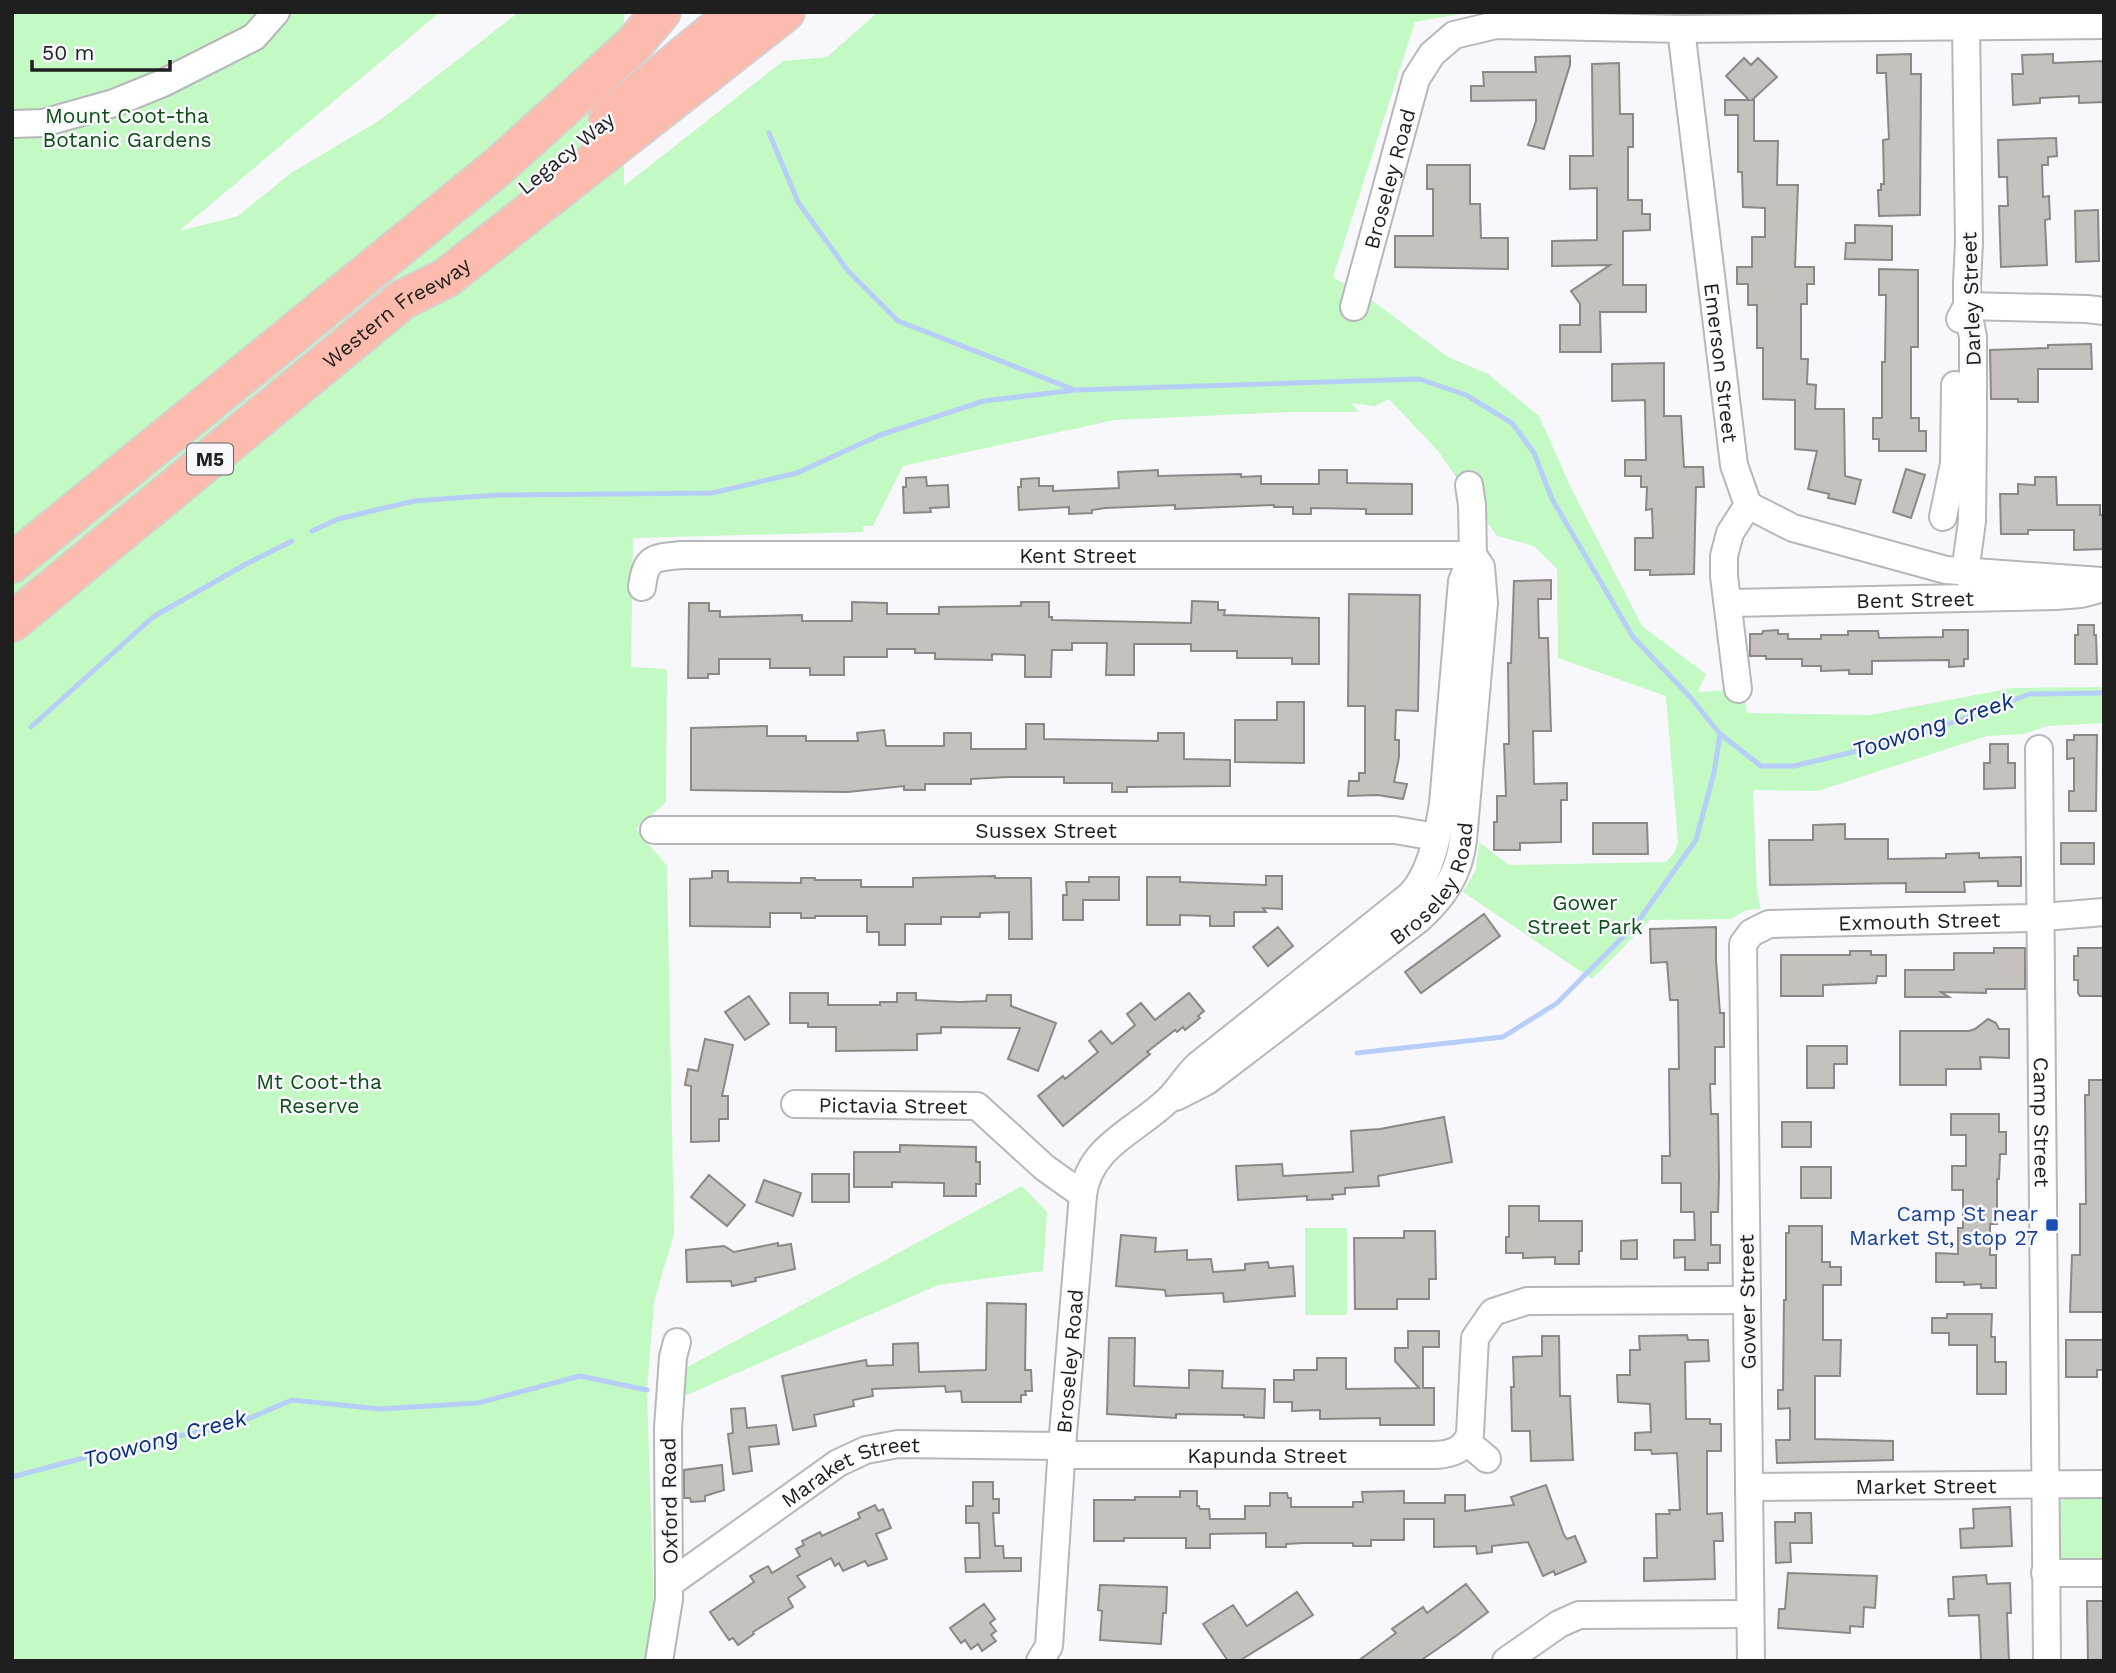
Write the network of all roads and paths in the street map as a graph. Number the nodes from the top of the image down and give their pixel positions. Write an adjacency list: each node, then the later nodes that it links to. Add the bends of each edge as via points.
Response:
1 (276, 12): 11 (street, via 254,37 163,83 43,123)
2 (662, 12): 10 (highway, Western Freeway / M5)
3 (697, 12): 10 (highway, M5, via 666,37)
4 (737, 12): 12 (highway, Legacy Way / M5, via 422,272)
5 (785, 12): 12 (highway, Western Freeway / M5, via 446,278)
6 (1745, 20): 8 (street); 9 (street)
7 (2104, 25): 8 (street)
8 (1966, 26): 13 (street, Darley Street)
9 (1681, 29): 14 (street, Broseley Road, via 1496,25 1454,35 1432,54 1416,79); 17 (street, Emerson Street, via 1734,465)
10 (633, 46): 20 (highway, Western Freeway / M5, via 480,181)
11 (12, 124)
12 (402, 300): 26 (highway, Western Freeway / M5)
13 (1967, 306): 15 (street); 18 (street, via 1956,331 1954,464); 21 (street, Darley Street, via 1973,337 1973,496)
14 (1354, 307)
15 (2104, 311)
16 (1469, 485): 19 (street, Broseley Road)
17 (1748, 505): 21 (street, Bent Street, via 1793,528); 25 (street, via 1725,547)
18 (1943, 517)
19 (1473, 555): 23 (street, Kent Street, via 682,555 656,557 644,569); 30 (street, Broseley Road, via 1462,581 1443,804); 34 (street, Broseley Road, via 1482,575 1483,613 1463,840 1451,883 1419,919 1201,1086)
20 (12, 563)
21 (1965, 573): 22 (street, Bent Street)
22 (2104, 581)
23 (642, 587)
24 (2104, 588): 25 (street, Bent Street, via 2054,596)
25 (1728, 603): 27 (street)
26 (12, 622)
27 (1738, 689)
28 (2039, 749): 32 (street, Camp Street)
29 (654, 830): 30 (street, Sussex Street, via 1395,830)
30 (1436, 837): 34 (street, Broseley Road, via 1413,891 1197,1066)
31 (2104, 912): 32 (street, Exmouth Street)
32 (2042, 916): 33 (street, Exmouth Street, via 1769,924 1751,933); 41 (street, Camp Street)
33 (1743, 944): 37 (street, Gower Street)
34 (1170, 1099): 36 (street, Broseley Road, via 1096,1159)
35 (794, 1104): 36 (street, Pictavia Street, via 977,1105 1049,1171)
36 (1083, 1195): 39 (street, Broseley Road)
37 (1747, 1300): 39 (street, Kapunda Street, via 1527,1301 1493,1312 1475,1338 1472,1422 1477,1450 1436,1455); 42 (street, Gower Street)
38 (677, 1342): 45 (street, Oxford Road, via 668,1428)
39 (1062, 1450): 45 (street, Maraket Street, via 898,1444 866,1450 838,1463); 49 (street, Broseley Road, via 1049,1646)
40 (2104, 1484): 41 (street, Market Street)
41 (2045, 1485): 42 (street, Market Street); 43 (street, Camp Street)
42 (1749, 1487): 46 (street, Gower Street)
43 (2045, 1573): 44 (street); 51 (street, Camp Street)
44 (2104, 1573)
45 (669, 1584): 48 (street, Oxford Road)
46 (1750, 1614): 47 (street, via 1579,1615 1559,1624); 50 (street, Gower Street)
47 (1516, 1658)
48 (659, 1661)
49 (1040, 1661)
50 (1751, 1661)
51 (2047, 1661)

